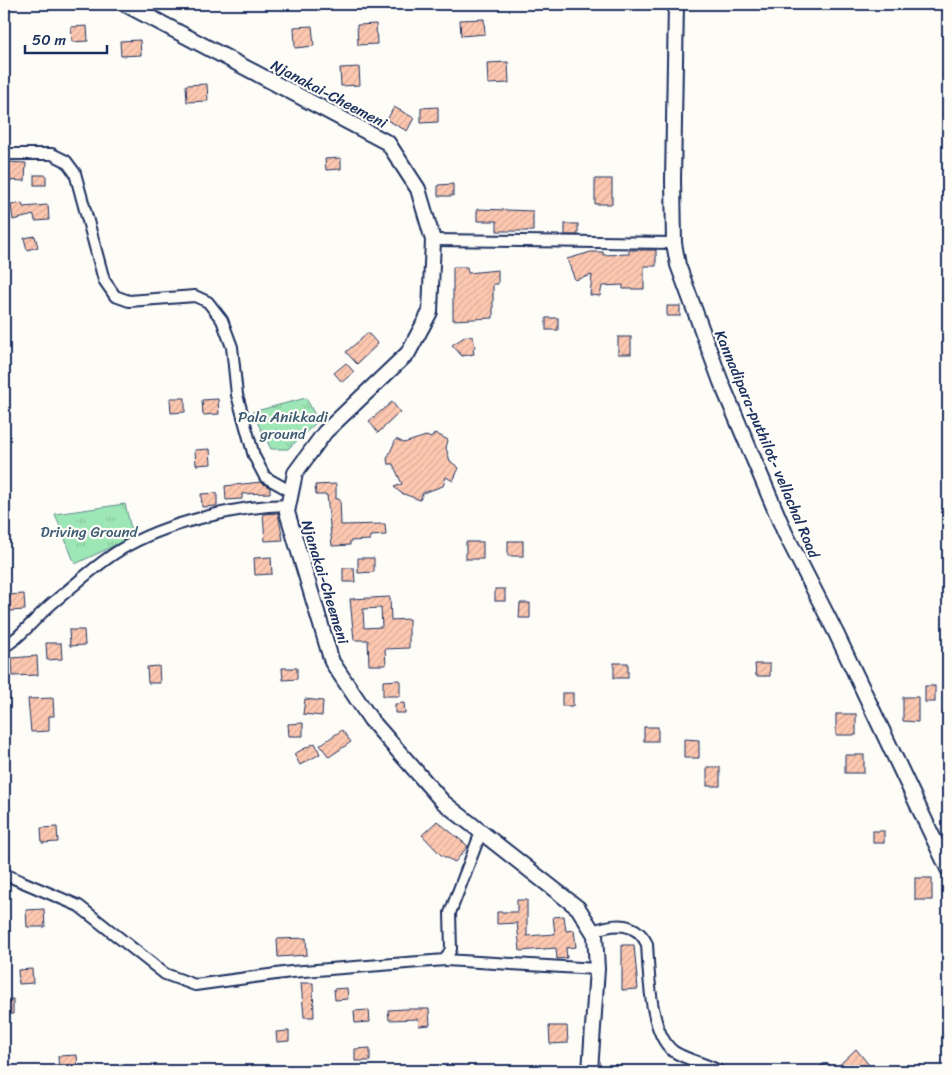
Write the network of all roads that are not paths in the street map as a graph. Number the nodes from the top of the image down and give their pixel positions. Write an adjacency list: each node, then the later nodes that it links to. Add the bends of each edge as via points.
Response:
1 (126, 4): 4 (main road, Njanakai-Cheemeni, via 388,143 418,188)
2 (676, 4): 5 (main road, Kannadipara-puthilot- vellachal Road)
3 (4, 154): 6 (street, via 52,154 66,161 76,173 104,280 115,296 129,301 195,296 208,302 222,320 232,348 237,395 254,456 265,478)
4 (433, 240): 5 (street); 6 (main road, Njanakai-Cheemeni, via 430,312 408,353 325,432 295,473)
5 (674, 244): 10 (main road, Kannadipara-puthilot- vellachal Road, via 699,326 785,533)
6 (292, 492): 7 (main road, Njanakai-Cheemeni)
7 (288, 506): 8 (street, via 230,511 164,531 121,550 50,605); 9 (main road, Njanakai-Cheemeni, via 287,512 332,662 371,720 444,802)
8 (4, 647)
9 (481, 832): 12 (main road, Njanakai-Cheemeni, via 578,908); 13 (street, via 450,913 451,949)
10 (948, 868)
11 (4, 874): 13 (street, via 79,906 165,974 195,984 291,972)
12 (593, 931): 14 (main road, Njanakai-Cheemeni); 16 (street, via 610,924 621,924 643,934 647,944 655,1018 660,1031 673,1050)
13 (445, 960): 14 (street)
14 (597, 970): 15 (main road, Njanakai-Cheemeni)
15 (590, 1071)
16 (719, 1071)

